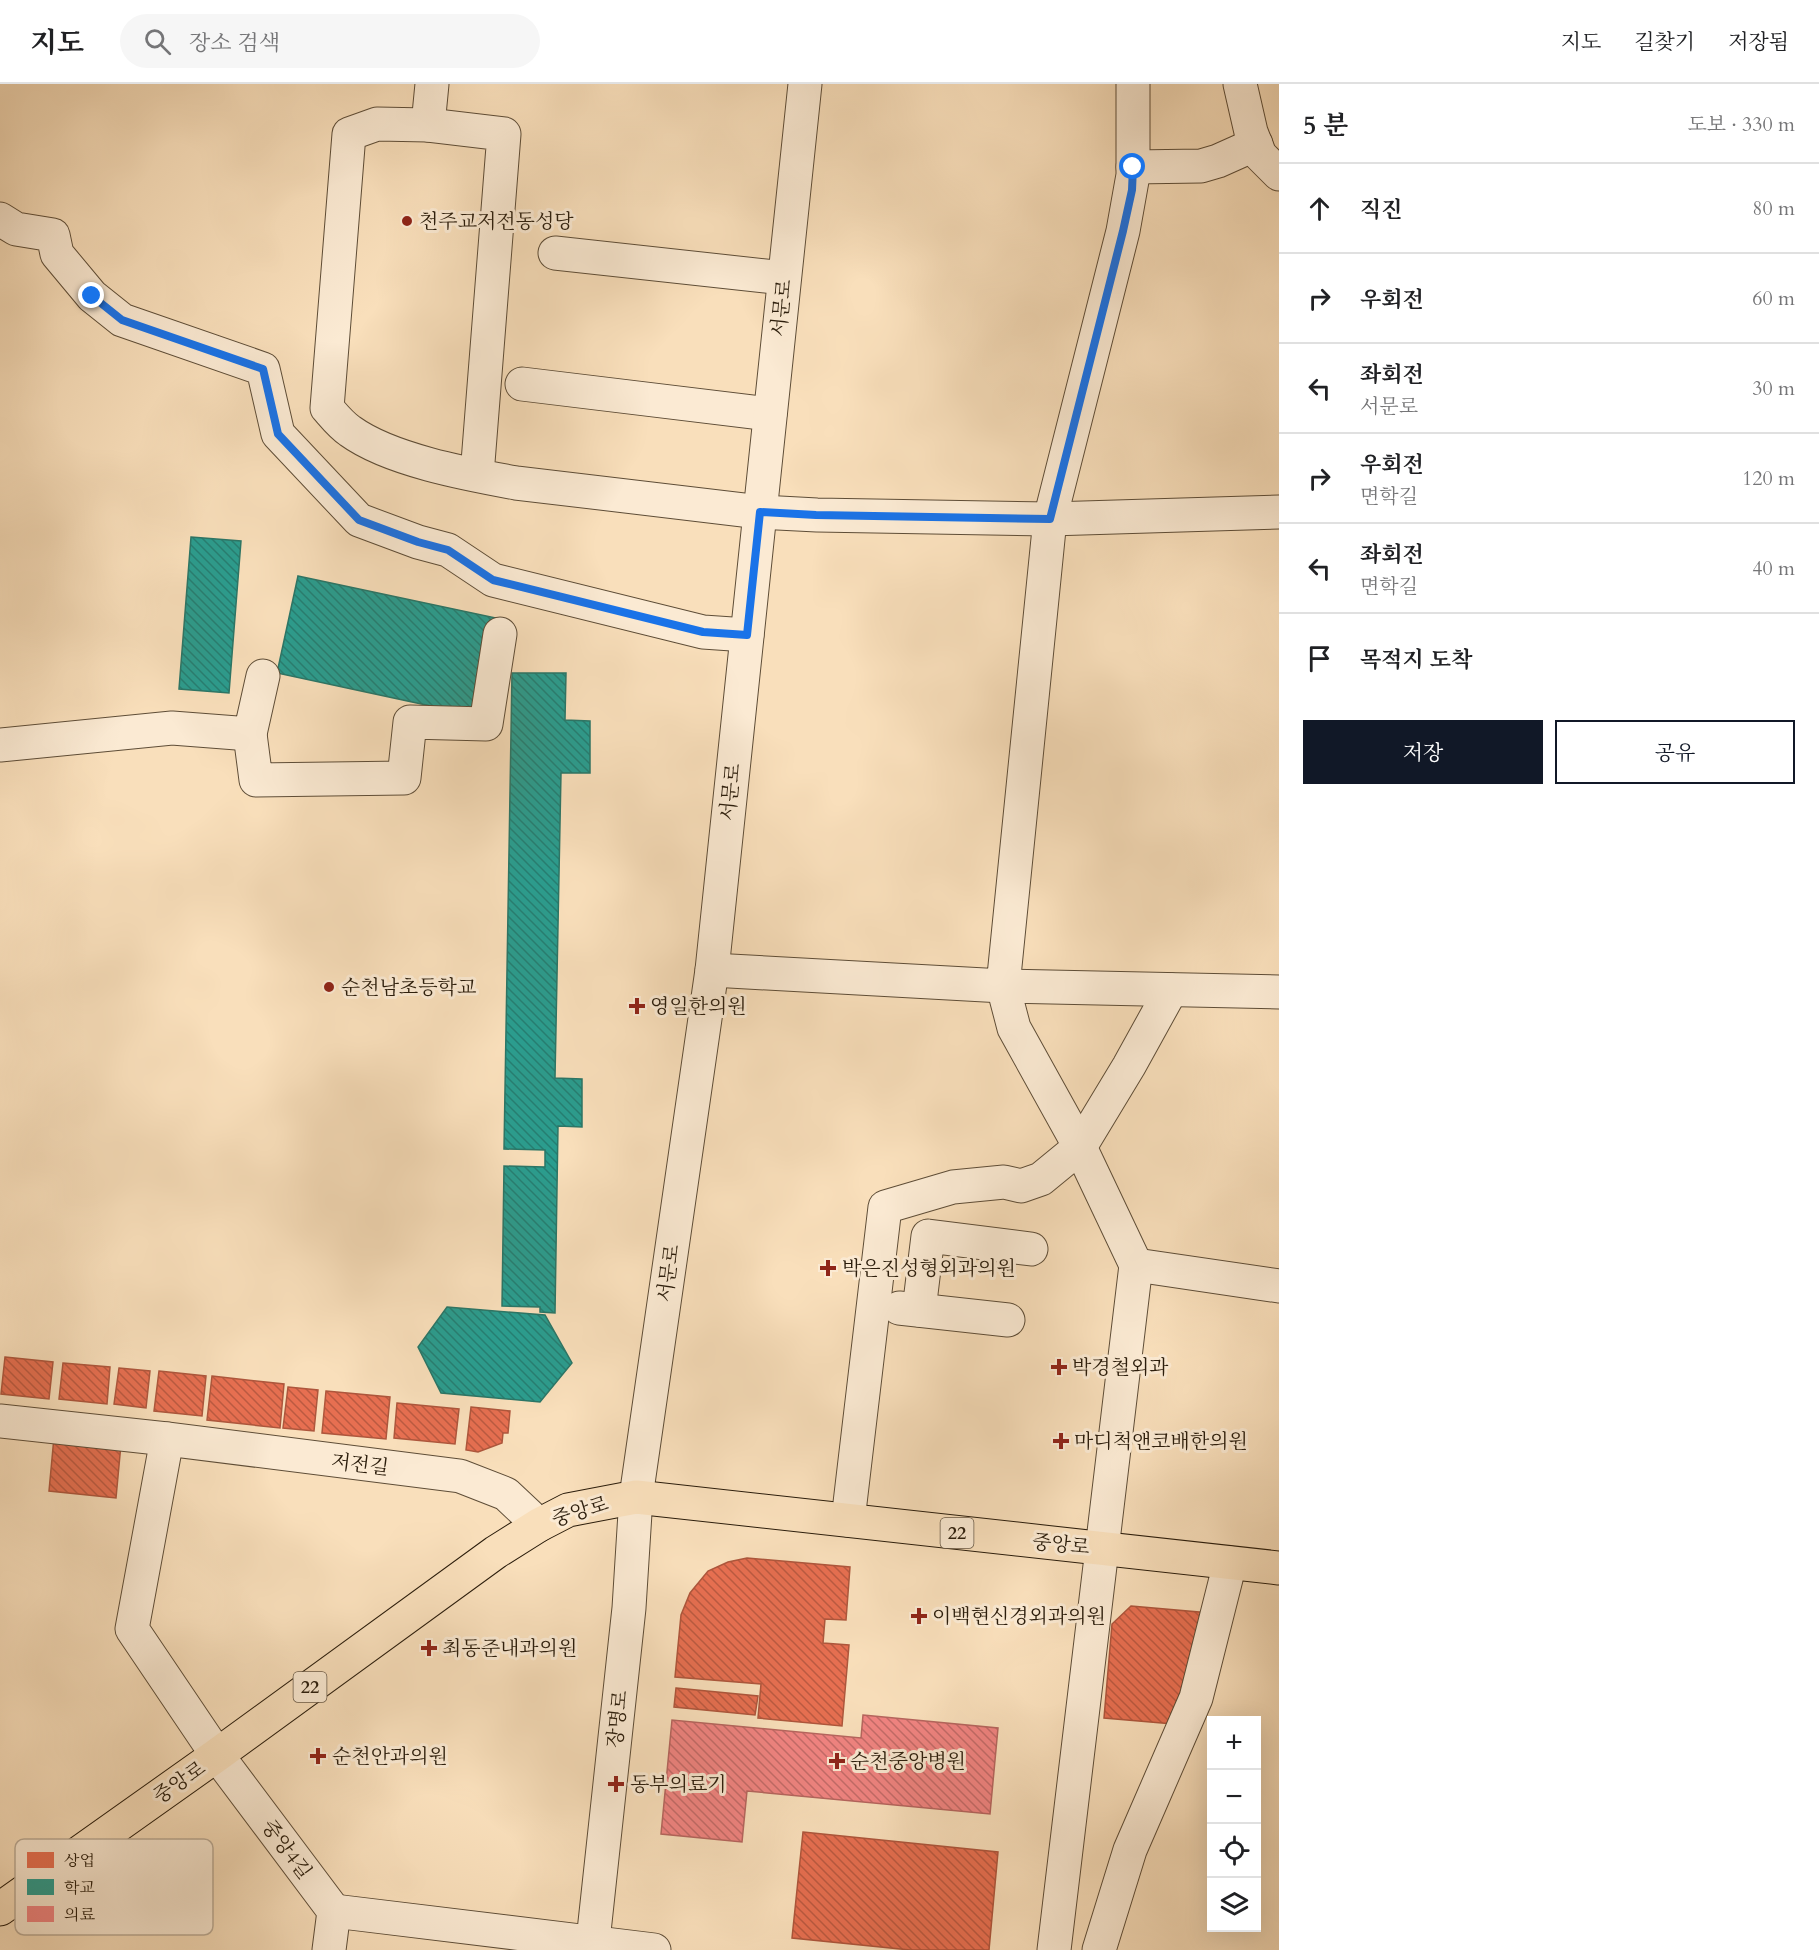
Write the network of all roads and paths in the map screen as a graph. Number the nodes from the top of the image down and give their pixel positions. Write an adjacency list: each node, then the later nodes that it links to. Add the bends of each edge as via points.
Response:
1 (432, 84): 5 (street)
2 (805, 84): 11 (street, 서문로)
3 (1133, 84): 7 (street)
4 (1240, 84): 6 (street)
5 (428, 125): 14 (street, via 504,134); 14 (street, via 377,124 349,134 327,408 364,440 411,459)
6 (1256, 144): 7 (street, via 1201,166); 8 (street, via 1260,155)
7 (1133, 167): 17 (street, via 1123,231)
8 (1279, 174)
9 (0, 219): 19 (street, via 16,229 53,235 57,254 92,296 122,320 263,369 278,434 359,520 448,550 493,580 703,632)
10 (555, 253): 11 (street)
11 (784, 278): 13 (street, 서문로)
12 (522, 384): 13 (street)
13 (770, 414): 15 (street, 서문로)
14 (477, 476): 15 (street)
15 (760, 512): 17 (street); 19 (street, 서문로)
16 (1279, 512): 17 (street)
17 (1050, 519): 24 (street)
18 (500, 634): 21 (street, via 486,724 410,722 404,778 256,780)
19 (747, 635): 23 (street, 서문로)
20 (263, 676): 21 (street)
21 (250, 734): 22 (street, via 172,728)
22 (0, 745)
23 (712, 970): 24 (street); 36 (street, 서문로)
24 (1003, 986): 25 (street); 27 (street, via 1014,1028)
25 (1171, 990): 26 (street); 27 (street)
26 (1279, 992)
27 (1080, 1147): 29 (street); 31 (street, via 1041,1179 1022,1186 1004,1182 953,1187 885,1207)
28 (1031, 1249): 32 (street, via 928,1236)
29 (1136, 1265): 30 (street); 39 (street)
30 (1279, 1286)
31 (873, 1305): 32 (street); 37 (street)
32 (919, 1310): 33 (street)
33 (1008, 1320)
34 (0, 1421): 35 (street, 저전길)
35 (167, 1439): 38 (street, 저전길, via 460,1476 506,1494); 42 (street, via 132,1629)
36 (636, 1497): 37 (main road, 중앙로 / 22); 38 (main road, 중앙로 / 22, via 568,1510); 47 (street, 장명로, via 629,1608)
37 (848, 1520): 39 (main road, 중앙로 / 22)
38 (539, 1524): 42 (main road, 중앙로 / 22, via 496,1551)
39 (1103, 1549): 40 (main road, 중앙로 / 22); 50 (street)
40 (1230, 1563): 41 (main road, 중앙로 / 22); 51 (street, via 1196,1698 1130,1850)
41 (1279, 1568)
42 (217, 1755): 43 (main road, 중앙로 / 22); 46 (street, 중앙4길)
43 (99, 1839)
44 (15, 1898): 45 (main road, 중앙로 / 22)
45 (0, 1909)
46 (334, 1911): 47 (street); 48 (street)
47 (593, 1946): 49 (street)
48 (329, 1950)
49 (654, 1950)
50 (1054, 1950)
51 (1099, 1950)

